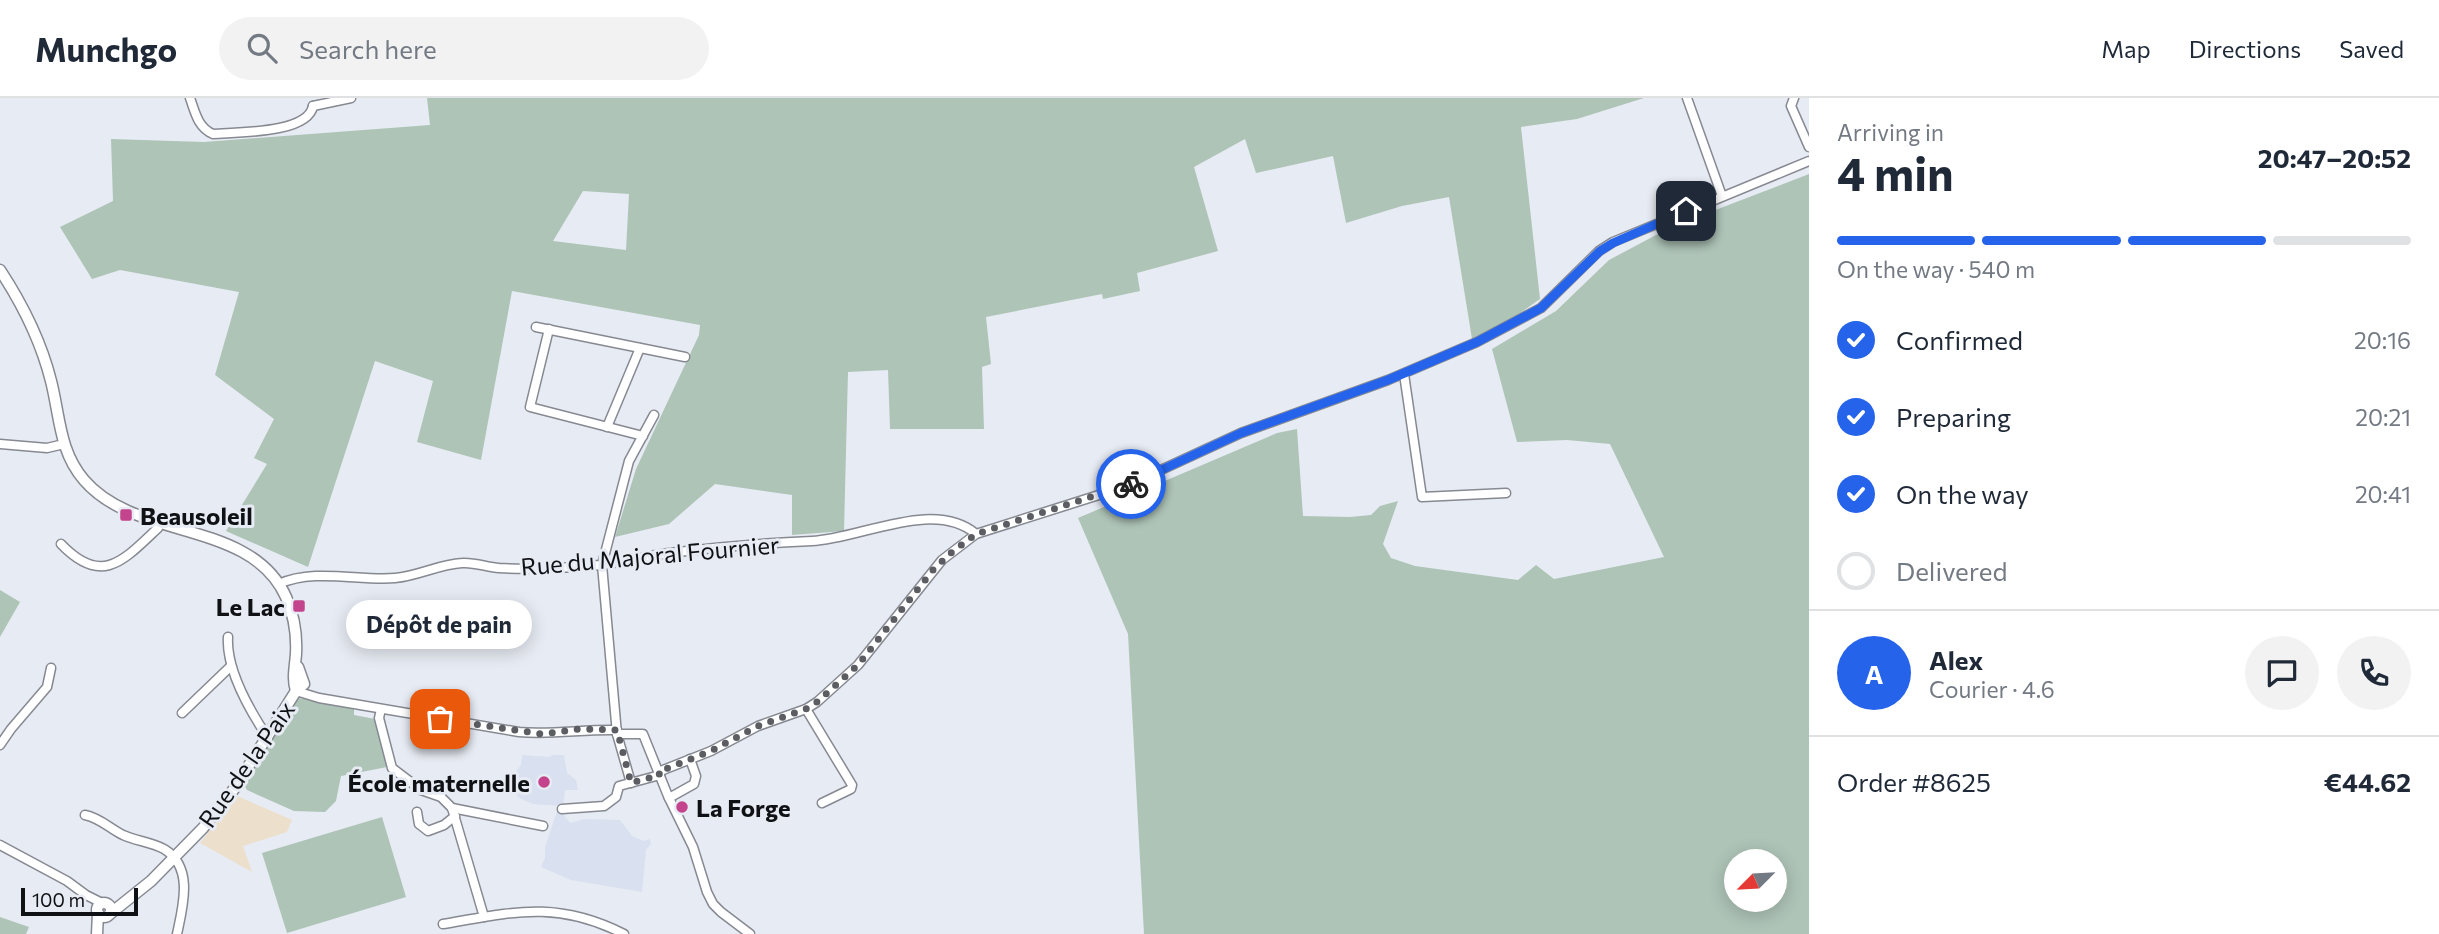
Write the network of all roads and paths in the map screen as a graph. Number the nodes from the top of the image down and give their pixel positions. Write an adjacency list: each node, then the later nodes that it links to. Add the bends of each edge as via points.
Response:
1 (190, 98): 5 (street, via 200,124 213,134 292,125 309,116)
2 (351, 98): 5 (street)
3 (1687, 98): 8 (street)
4 (1794, 98): 6 (street, via 1791,106)
5 (312, 102)
6 (1809, 147)
7 (1809, 161): 8 (street)
8 (1722, 196): 14 (street, via 1613,243 1526,318)
9 (0, 270): 19 (main road, via 41,349)
10 (536, 327): 11 (street)
11 (549, 329): 12 (street); 16 (street, via 530,407)
12 (640, 348): 13 (street); 16 (street)
13 (684, 357)
14 (1404, 373): 20 (street, via 1422,497); 22 (street, via 1241,433 1124,487)
15 (654, 415): 17 (street)
16 (607, 427): 17 (street)
17 (643, 436): 24 (street, via 629,461)
18 (0, 444): 19 (street, via 47,448)
19 (64, 444): 21 (main road, via 79,473 102,496)
20 (1506, 493)
21 (160, 523): 23 (street, via 125,559 106,566 87,564); 25 (main road, via 238,549)
22 (976, 534): 24 (street, Rue du Majoral Fournier, via 946,520 912,520 829,540 667,553); 31 (street, via 933,570 858,665)
23 (61, 544)
24 (602, 565): 25 (street, Rue du Majoral Fournier, via 498,568 463,563 397,578 310,577); 33 (street)
25 (279, 584): 29 (main road, via 293,620 294,681)
26 (228, 637): 27 (street)
27 (231, 666): 32 (street); 34 (street)
28 (51, 668): 35 (street, via 47,687)
29 (300, 688): 30 (street); 34 (main road, Rue de la Paix)
30 (381, 709): 33 (street, via 519,732); 43 (street, via 379,718 392,768 421,790 440,797)
31 (806, 709): 36 (street); 40 (street, via 852,785)
32 (182, 713)
33 (617, 732): 37 (street, via 643,734); 38 (street)
34 (268, 738): 47 (main road, Rue de la Paix, via 229,796)
35 (0, 745)
36 (690, 759): 37 (street); 39 (street, via 694,784)
37 (659, 774): 38 (street); 39 (street)
38 (631, 783): 41 (street, via 620,786 616,797 604,806)
39 (669, 798): 54 (street, via 713,904)
40 (822, 803)
41 (562, 809)
42 (416, 812): 43 (street, via 419,824 428,831 444,825)
43 (453, 812): 45 (street); 49 (street)
44 (85, 815): 47 (street, via 122,835 162,848)
45 (542, 826)
46 (0, 845): 48 (street, via 67,881)
47 (175, 859): 48 (main road, Rue de la Paix, via 127,901); 52 (street, via 184,888)
48 (104, 910): 51 (main road)
49 (484, 917): 50 (street); 53 (street, via 563,912)
50 (443, 924)
51 (97, 934)
52 (177, 934)
53 (624, 934)
54 (750, 934)

